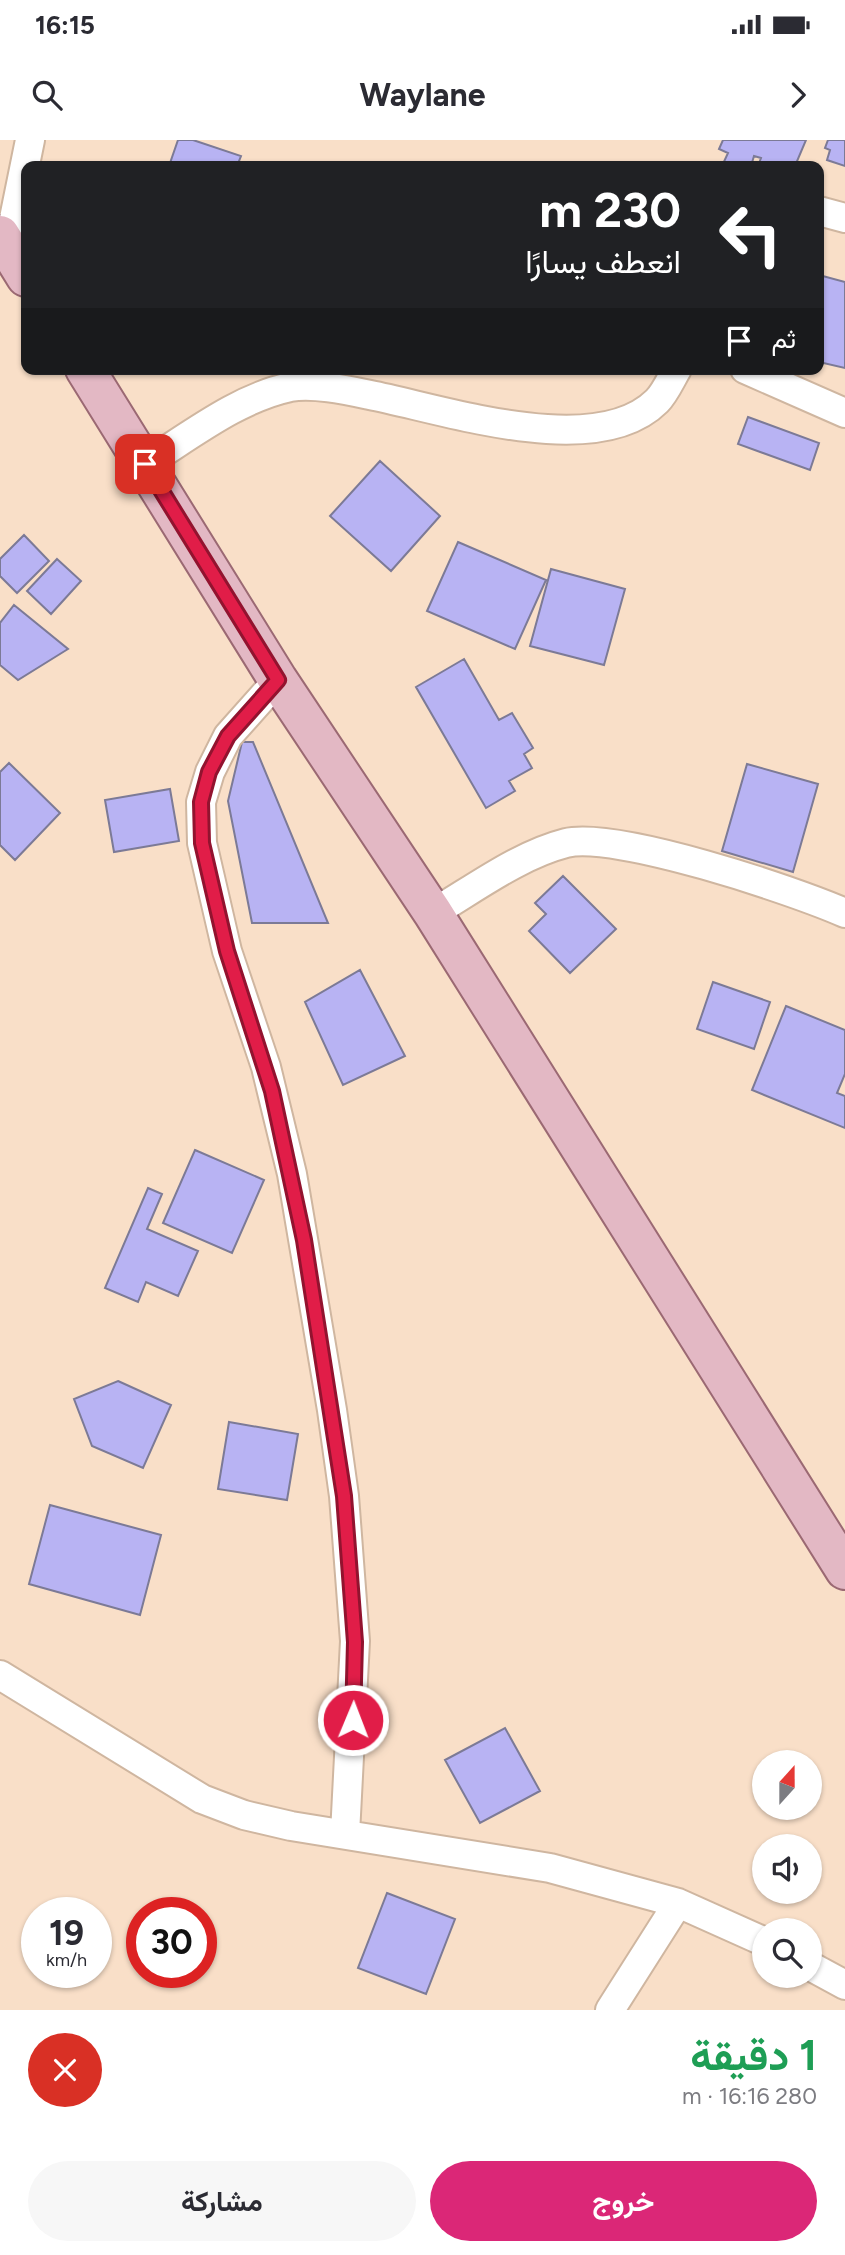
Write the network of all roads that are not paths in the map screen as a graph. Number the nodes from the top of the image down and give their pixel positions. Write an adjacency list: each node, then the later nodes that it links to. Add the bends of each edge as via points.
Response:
1 (30, 140): 2 (street)
2 (26, 161)
3 (21, 194): 6 (street)
4 (824, 212): 5 (street)
5 (845, 218)
6 (11, 254)
7 (89, 375): 11 (main road)
8 (673, 375): 11 (street, via 657,401 628,419 580,431 530,428 342,390 292,387 247,402)
9 (760, 375): 10 (street)
10 (845, 413)
11 (145, 464): 12 (main road)
12 (278, 680): 13 (main road); 17 (street, via 228,736 209,772 201,802 202,843 227,951 266,1067 292,1174 332,1410 355,1642)
13 (433, 912): 14 (street, via 533,855 568,843 607,842 766,883); 15 (main road)
14 (845, 912)
15 (845, 1570)
16 (0, 1675): 17 (street, via 202,1799 244,1815)
17 (345, 1834): 18 (street, via 550,1868)
18 (678, 1903): 19 (street); 22 (street)
19 (752, 1936)
20 (822, 1973): 21 (street)
21 (845, 1985)
22 (610, 2010)

